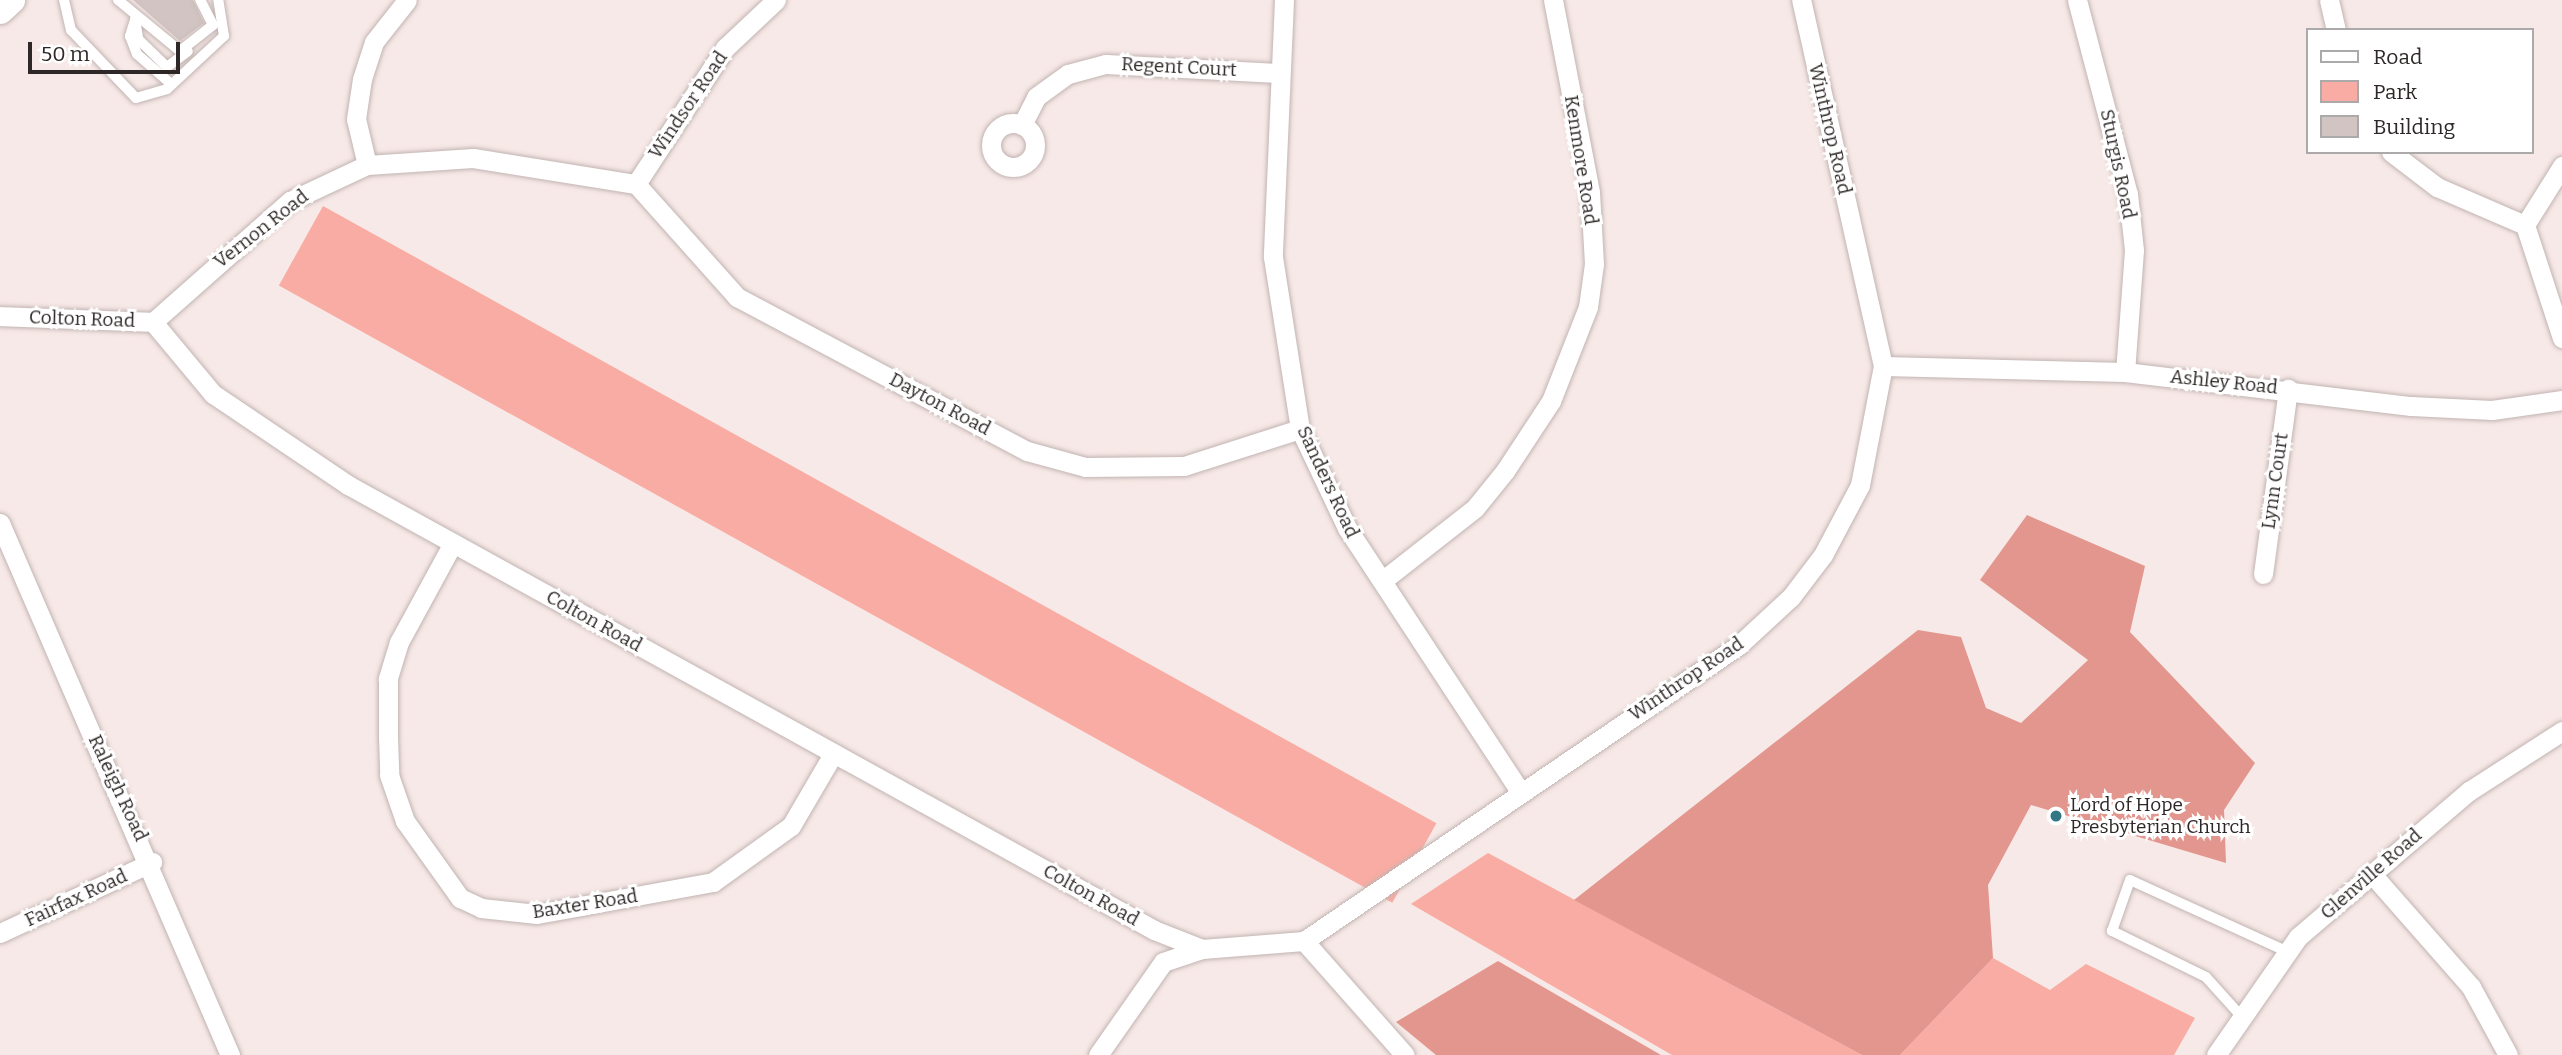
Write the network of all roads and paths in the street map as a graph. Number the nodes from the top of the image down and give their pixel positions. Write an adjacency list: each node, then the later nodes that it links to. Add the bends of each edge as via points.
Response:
1 (11, 0): 13 (main road)
2 (64, 0): 18 (lane, via 71,30 122,89 136,98)
3 (118, 0): 14 (lane)
4 (200, 0): 16 (lane, via 214,25)
5 (218, 0): 18 (lane, via 224,36)
6 (407, 0): 21 (street, via 374,42 362,79 356,119)
7 (776, 0): 23 (street, Windsor Road, via 725,48)
8 (1284, 0): 17 (street, Sanders Road)
9 (1553, 0): 37 (street, Kenmore Road, via 1590,192 1594,264 1588,307 1551,401 1505,471 1475,508)
10 (1801, 0): 28 (street, Winthrop Road)
11 (2077, 0): 29 (street, Sturgis Road, via 2128,194 2134,250)
12 (2329, 0): 15 (street)
13 (0, 10)
14 (135, 19): 16 (lane, via 175,49); 16 (lane, via 138,39 167,67); 18 (lane, via 130,36 137,54)
15 (2336, 28)
16 (188, 51)
17 (1279, 73): 19 (street, Regent Court, via 1107,64 1068,74 1036,97); 32 (street, Sanders Road, via 1273,257)
18 (171, 84)
19 (1022, 125)
20 (2393, 154): 24 (street, via 2437,187)
21 (367, 165): 23 (street, Vernon Road, via 473,158); 26 (street, Vernon Road, via 290,201)
22 (2562, 166): 24 (street)
23 (636, 184): 32 (street, Dayton Road, via 737,296 1027,451 1084,467 1184,466)
24 (2525, 225): 27 (street)
25 (0, 316): 26 (street, Colton Road)
26 (153, 322): 34 (street, Colton Road, via 213,394 348,485)
27 (2562, 338)
28 (1883, 366): 29 (street, Ashley Road); 40 (street, Winthrop Road, via 1849,513 1791,597 1740,645)
29 (2125, 372): 30 (street, Ashley Road)
30 (2288, 389): 31 (street, Ashley Road, via 2492,410); 36 (street, Lynn Court)
31 (2562, 400)
32 (1300, 429): 37 (street, Sanders Road, via 1347,528)
33 (0, 523): 35 (street, Raleigh Road)
34 (453, 543): 39 (street, Colton Road); 39 (street, Baxter Road, via 399,642 388,679 388,737 389,775 405,821 439,877 460,898 481,908 537,914 713,882 791,826)
35 (7, 564): 41 (street, Raleigh Road)
36 (2263, 574)
37 (1382, 581): 40 (street, Sanders Road)
38 (2562, 731): 42 (street, Glenville Road, via 2469,791)
39 (833, 754): 45 (street, Colton Road, via 1154,930)
40 (1520, 791): 44 (street, Winthrop Road)
41 (152, 862): 43 (street, Fairfax Road); 48 (street, Raleigh Road)
42 (2371, 873): 46 (street, Glenville Road); 52 (street, via 2471,987)
43 (0, 933)
44 (1304, 942): 45 (street); 50 (street)
45 (1202, 949): 49 (street, via 1163,962)
46 (2288, 952): 47 (street, Glenville Road); 47 (lane, via 2130,880 2112,931 2206,977)
47 (2241, 1016): 51 (street, Glenville Road)
48 (230, 1055)
49 (1098, 1055)
50 (1405, 1055)
51 (2216, 1055)
52 (2508, 1055)

